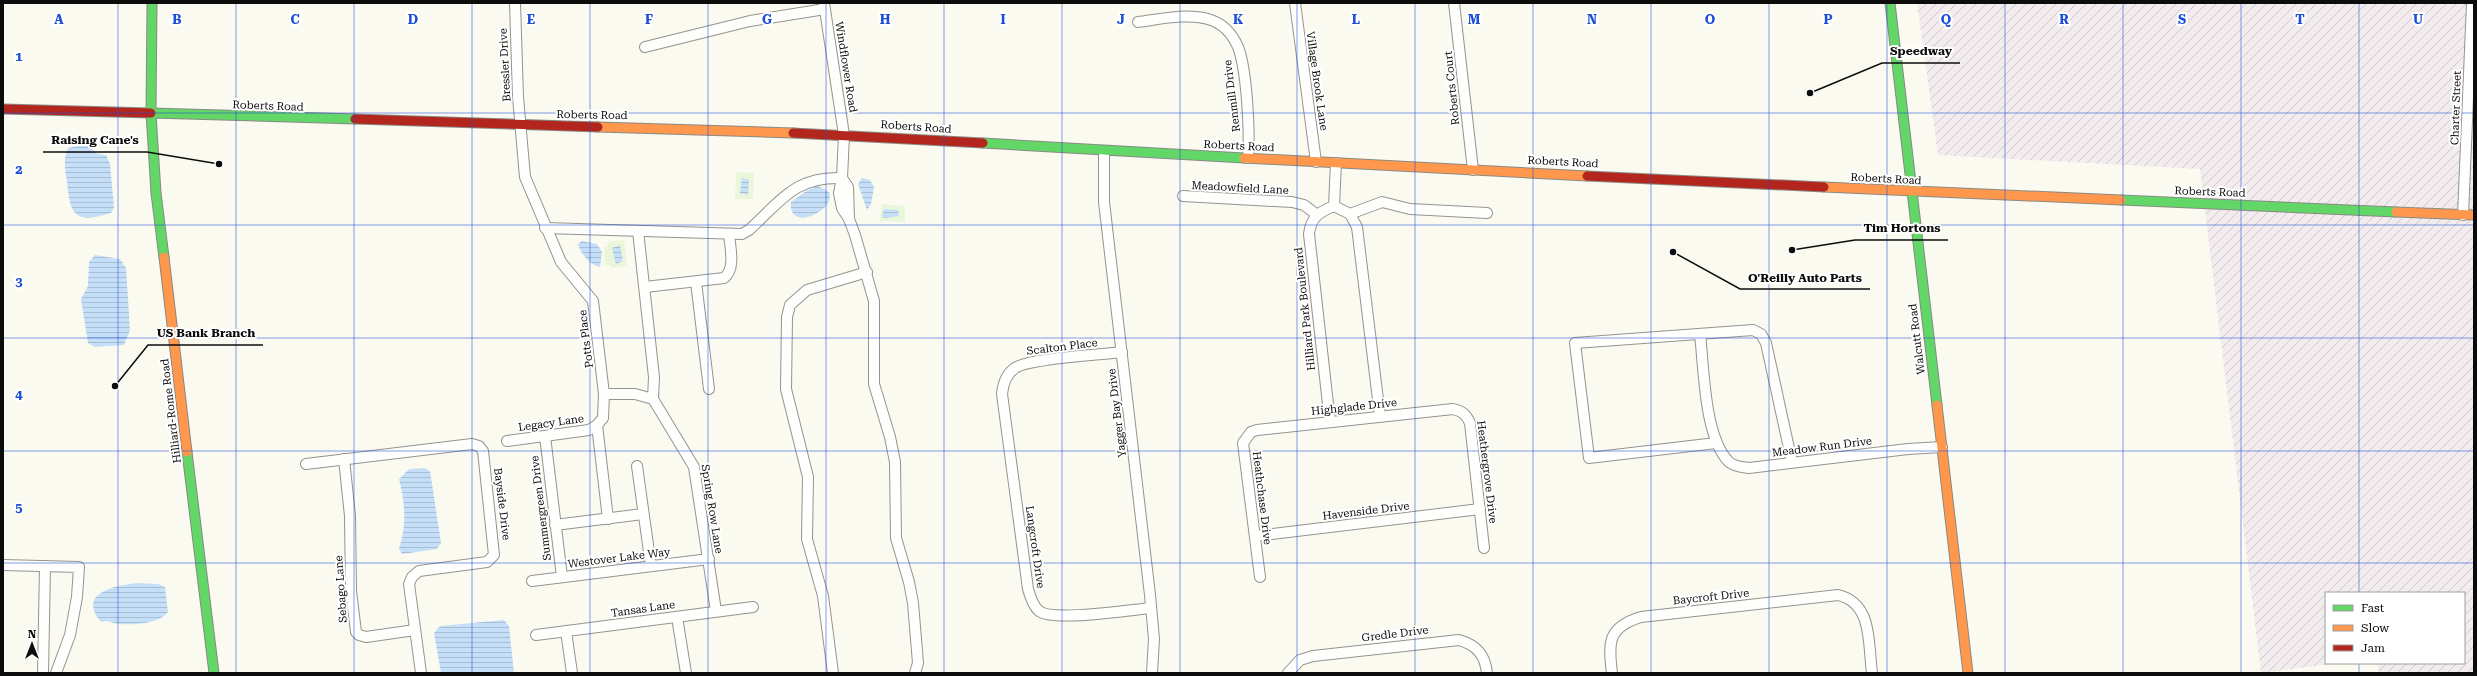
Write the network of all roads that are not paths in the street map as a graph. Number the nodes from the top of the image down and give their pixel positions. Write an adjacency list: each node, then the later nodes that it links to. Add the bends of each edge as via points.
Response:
1 (152, 3): 11 (main road, Hilliard-Rome Road)
2 (515, 3): 12 (street, Bressler Drive)
3 (1295, 3): 16 (street, Village Brook Lane)
4 (1454, 3): 18 (street, Roberts Court)
5 (1890, 3): 20 (main road, Walcutt Road)
6 (2472, 3): 26 (street, Charter Street)
7 (824, 6): 9 (street); 13 (street, Windflower Road)
8 (1138, 22): 15 (street, Renmill Drive, via 1195,17 1222,25 1232,36 1242,61 1249,138)
9 (645, 46)
10 (3, 109): 11 (main road, Roberts Road)
11 (151, 114): 12 (main road, Roberts Road); 76 (main road, Hilliard-Rome Road, via 157,199)
12 (520, 125): 13 (main road, Roberts Road); 28 (street, Potts Place, via 525,177)
13 (844, 135): 14 (main road, Roberts Road); 19 (street, Windflower Road)
14 (1104, 151): 15 (main road, Roberts Road); 35 (street, Yagger Bay Drive, via 1104,202)
15 (1248, 158): 16 (main road, Roberts Road)
16 (1316, 162): 17 (main road, Roberts Road)
17 (1336, 163): 18 (main road, Roberts Road); 22 (street)
18 (1473, 170): 20 (main road, Roberts Road)
19 (842, 178): 30 (street, via 804,183 796,187 747,232); 31 (street, Windflower Road, via 839,193 842,208 849,219)
20 (1912, 192): 26 (main road, Roberts Road); 48 (main road, Walcutt Road)
21 (1183, 196): 24 (street, Meadowfield Lane, via 1292,202 1304,205)
22 (1334, 206): 24 (street); 25 (street)
23 (1487, 213): 25 (street, via 1410,209 1382,202)
24 (1316, 214): 42 (street, Hilliard Park Boulevard, via 1310,224 1309,234)
25 (1350, 214): 41 (street, via 1356,227)
26 (2463, 215): 27 (main road, Roberts Road)
27 (2474, 215)
28 (545, 228): 29 (street); 38 (street, Potts Place, via 561,262 593,301)
29 (638, 231): 30 (street); 33 (street)
30 (729, 234): 32 (street, via 730,268 726,276)
31 (868, 272): 80 (street, via 807,290 790,305 787,317 786,389 808,477 808,544 823,596); 81 (street, Windflower Road, via 874,301 874,384 895,462 895,528 913,603 918,663)
32 (696, 282): 33 (street); 37 (street)
33 (646, 287): 39 (street, via 654,377)
34 (1700, 334): 47 (street, Meadow Run Drive); 47 (street, via 1575,343 1589,458); 50 (street, via 1753,330 1761,334 1766,343)
35 (1122, 352): 36 (street, Scalton Place, via 1031,362 1015,367); 67 (street, Yagger Bay Drive)
36 (1009, 373): 67 (street, Langcroft Drive, via 1002,394 1028,589 1034,604 1039,611 1062,616)
37 (709, 389)
38 (604, 394): 39 (street, via 635,394); 43 (street, Potts Place, via 603,418)
39 (653, 399): 59 (street, Spring Row Lane, via 692,460)
40 (1452, 409): 41 (street, Highglade Drive); 53 (street, Heathergrove Drive, via 1460,410 1470,423)
41 (1380, 416): 42 (street, Highglade Drive)
42 (1330, 422): 44 (street, Highglade Drive)
43 (597, 425): 45 (street, Legacy Lane, via 589,430); 55 (street, Potts Place)
44 (1257, 430): 57 (street, Heathchase Drive, via 1251,432 1243,443)
45 (545, 436): 46 (street, Legacy Lane); 56 (street, Summergreen Drive)
46 (507, 441)
47 (1716, 443): 50 (street, Meadow Run Drive, via 1730,463 1737,466 1749,468)
48 (1942, 447): 50 (street, Meadow Run Drive); 86 (main road, Walcutt Road)
49 (344, 459): 51 (street, Bayside Drive); 70 (street, Sebago Lane, via 350,516 351,591 356,632 366,637); 70 (street, Bayside Drive, via 472,444 479,446 483,451 494,555 487,562 419,571 412,577 409,584)
50 (1792, 462)
51 (306, 464)
52 (637, 466): 54 (street)
53 (1480, 509): 57 (street, Havenside Drive); 58 (street, Heathergrove Drive)
54 (643, 514): 55 (street); 62 (street)
55 (608, 519): 56 (street)
56 (555, 525): 63 (street, Summergreen Drive)
57 (1256, 536): 64 (street, Heathchase Drive)
58 (1484, 548)
59 (709, 559): 62 (street, Westover Lake Way); 68 (street, Spring Row Lane)
60 (3, 565): 61 (street)
61 (45, 566): 74 (street); 75 (street, via 79,567 70,635)
62 (651, 566): 63 (street, Westover Lake Way)
63 (562, 577): 65 (street, Westover Lake Way)
64 (1260, 577)
65 (532, 581)
66 (753, 607): 68 (street, Tansas Lane)
67 (1152, 608): 82 (street, Yagger Bay Drive)
68 (716, 612): 69 (street, Tansas Lane)
69 (677, 617): 71 (street, Tansas Lane); 79 (street)
70 (415, 630): 77 (street, Bayside Drive)
71 (566, 631): 72 (street, Tansas Lane); 78 (street)
72 (536, 635)
73 (1290, 671): 83 (street, Gredle Drive, via 1300,660 1313,656 1459,640 1477,648 1484,658)
74 (44, 673)
75 (56, 673)
76 (214, 673)
77 (421, 673)
78 (572, 673)
79 (686, 673)
80 (833, 673)
81 (915, 673)
82 (1152, 673)
83 (1487, 673)
84 (1612, 673): 85 (street, Baycroft Drive, via 1612,637 1622,624 1641,617 1831,596 1844,597 1856,603 1863,613)
85 (1872, 673)
86 (1968, 673)

